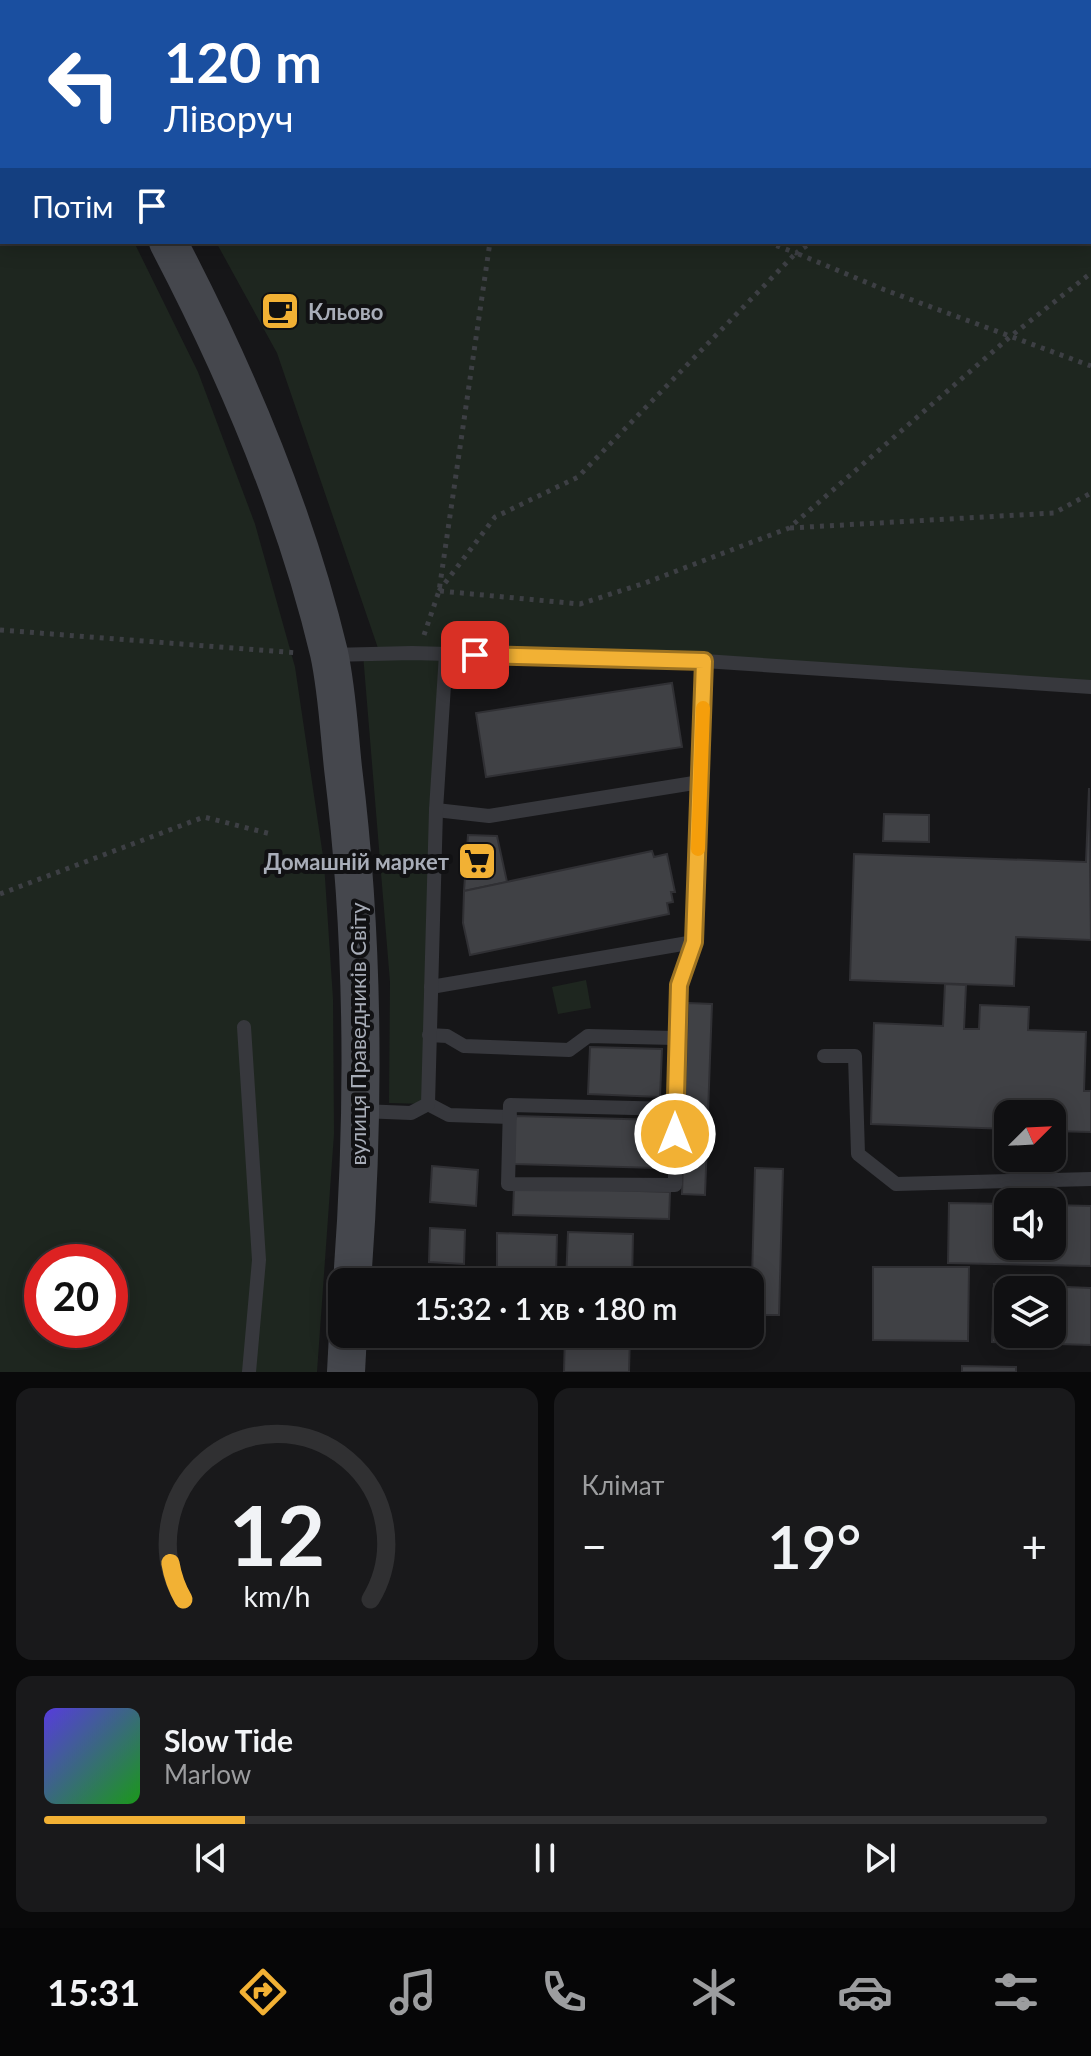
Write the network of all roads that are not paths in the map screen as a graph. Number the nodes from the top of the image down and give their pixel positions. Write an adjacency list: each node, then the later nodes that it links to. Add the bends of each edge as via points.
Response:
1 (169, 244): 3 (main road, вулиця Праведників Світу, via 218,337 288,512)
2 (446, 654): 3 (lane); 4 (lane); 7 (lane)
3 (329, 655): 16 (main road, вулиця Праведників Світу, via 354,854)
4 (704, 661): 5 (lane); 6 (lane)
5 (1091, 687)
6 (700, 782): 7 (lane, via 489,816); 8 (lane)
7 (436, 810): 9 (lane)
8 (694, 942): 9 (lane); 12 (lane, via 679,985)
9 (431, 987): 11 (lane)
10 (244, 1027): 21 (lane, via 259,1260)
11 (429, 1035): 12 (lane, via 447,1036 464,1046 569,1050 588,1036); 14 (lane)
12 (675, 1038): 15 (lane)
13 (824, 1056): 18 (lane, via 855,1056 858,1154 896,1184)
14 (428, 1104): 16 (lane, via 411,1113); 17 (lane, via 449,1115)
15 (675, 1109): 17 (lane, via 510,1105); 17 (lane, via 675,1185 508,1184)
16 (360, 1111): 19 (main road, вулиця Праведників Світу)
17 (510, 1117)
18 (1091, 1179)
19 (353, 1268)
20 (347, 1348): 22 (main road)
21 (249, 1372)
22 (346, 1372)

